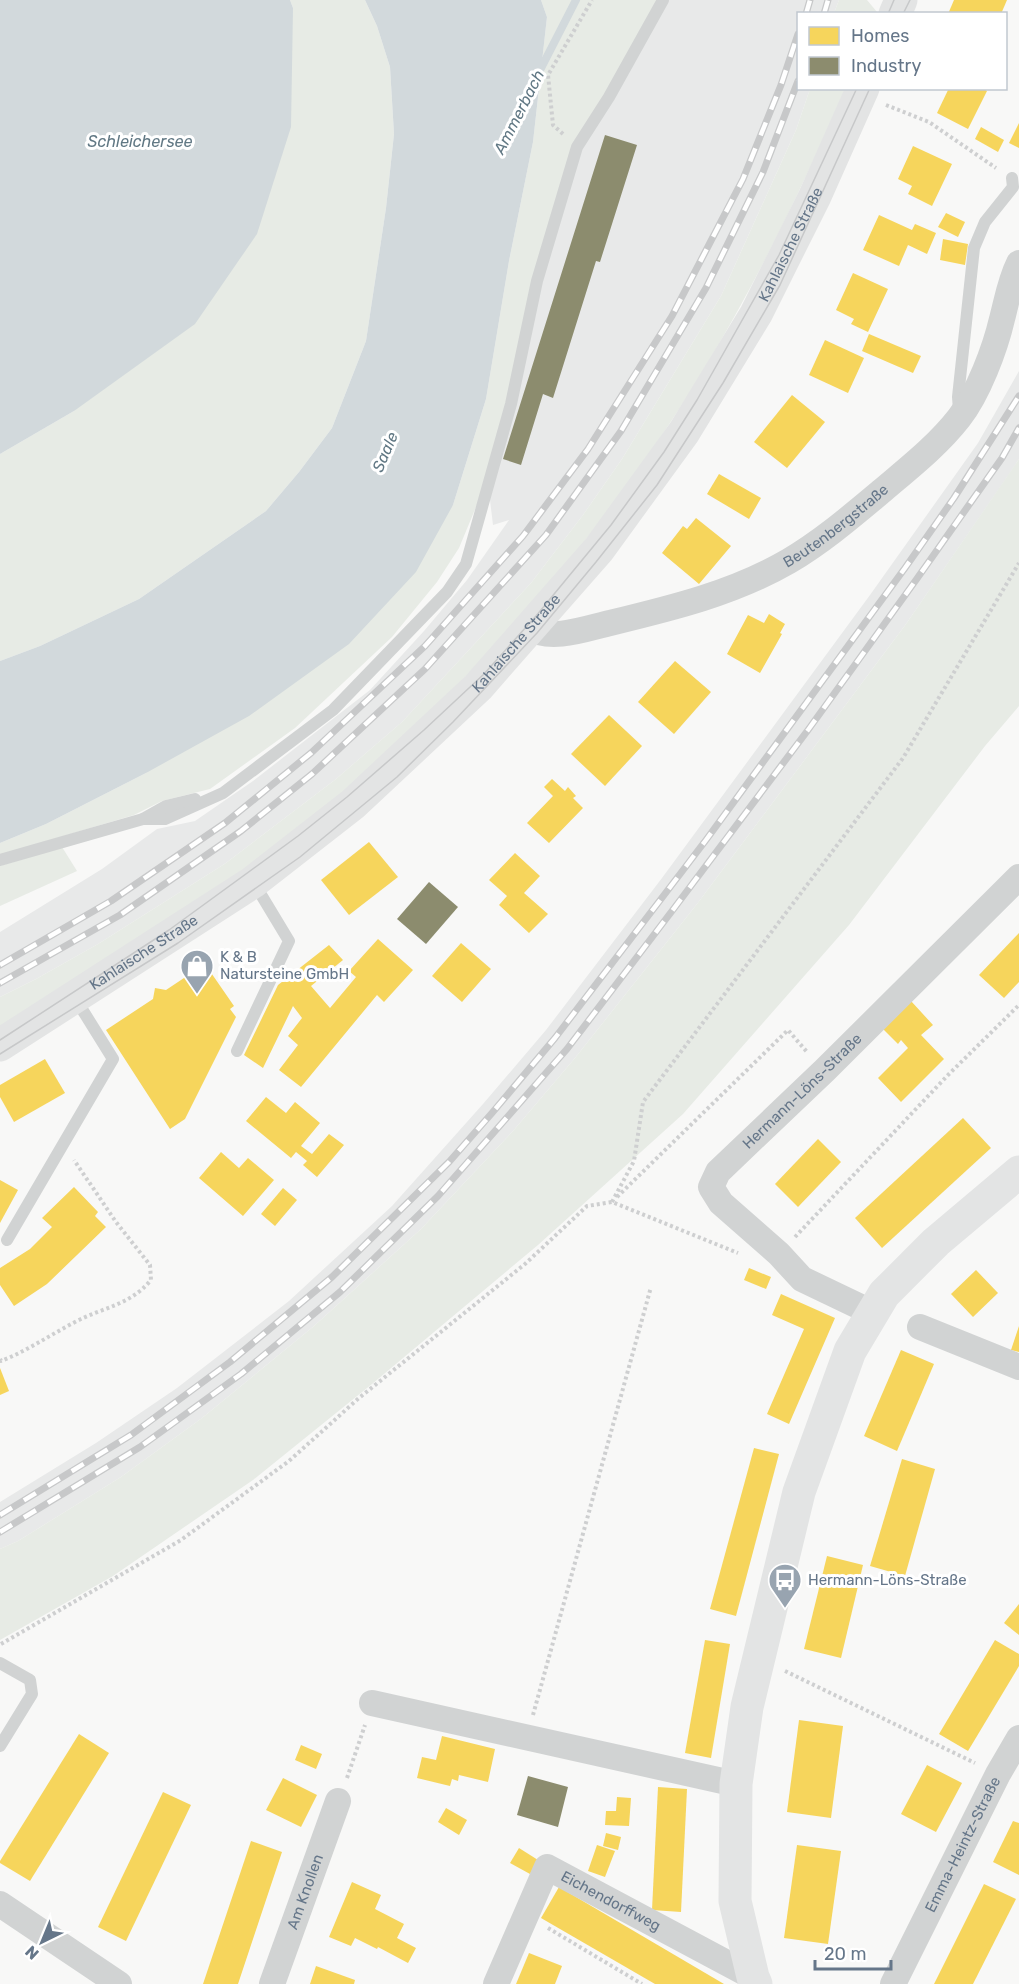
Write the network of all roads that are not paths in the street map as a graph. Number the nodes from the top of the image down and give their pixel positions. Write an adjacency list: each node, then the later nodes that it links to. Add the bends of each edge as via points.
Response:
1 (663, 0): 7 (lane, via 577,147 537,281 511,404 466,564 447,592 333,710 223,793 166,806 143,819)
2 (862, 92): 6 (main road, Kahlaische Straße, via 756,314 684,432 598,549)
3 (1012, 178): 5 (lane, via 1013,187 985,222 974,248)
4 (1019, 263): 5 (street, Beutenbergstraße, via 984,372)
5 (959, 418): 6 (street, Beutenbergstraße, via 937,444 848,519 768,572 695,602 634,617 552,634 537,633)
6 (531, 628): 9 (main road, Kahlaische Straße, via 478,687 353,804)
7 (0, 860)
8 (1019, 877): 15 (street, Hermann-Löns-Straße, via 718,1172 711,1187 721,1203 802,1279)
9 (253, 882): 10 (main road, Kahlaische Straße); 12 (lane, via 289,940)
10 (75, 997): 11 (main road, Kahlaische Straße); 14 (lane, via 113,1059)
11 (0, 1045)
12 (237, 1051)
13 (1019, 1172): 15 (main road, via 936,1242 884,1294)
14 (7, 1239)
15 (873, 1313): 22 (main road, via 850,1351 799,1492 747,1707)
16 (920, 1327): 17 (street)
17 (1019, 1367)
18 (0, 1663): 21 (lane, via 30,1680 32,1694)
19 (372, 1703): 22 (street)
20 (1019, 1738): 29 (street, Emma-Heintz-Straße)
21 (0, 1746)
22 (736, 1784): 25 (main road, via 735,1901)
23 (338, 1801): 27 (street, Am Knollen)
24 (0, 1904): 26 (street)
25 (754, 1981): 28 (street, Eichendorffweg, via 547,1867)
26 (119, 1984)
27 (272, 1984)
28 (496, 1984)
29 (893, 1984)

